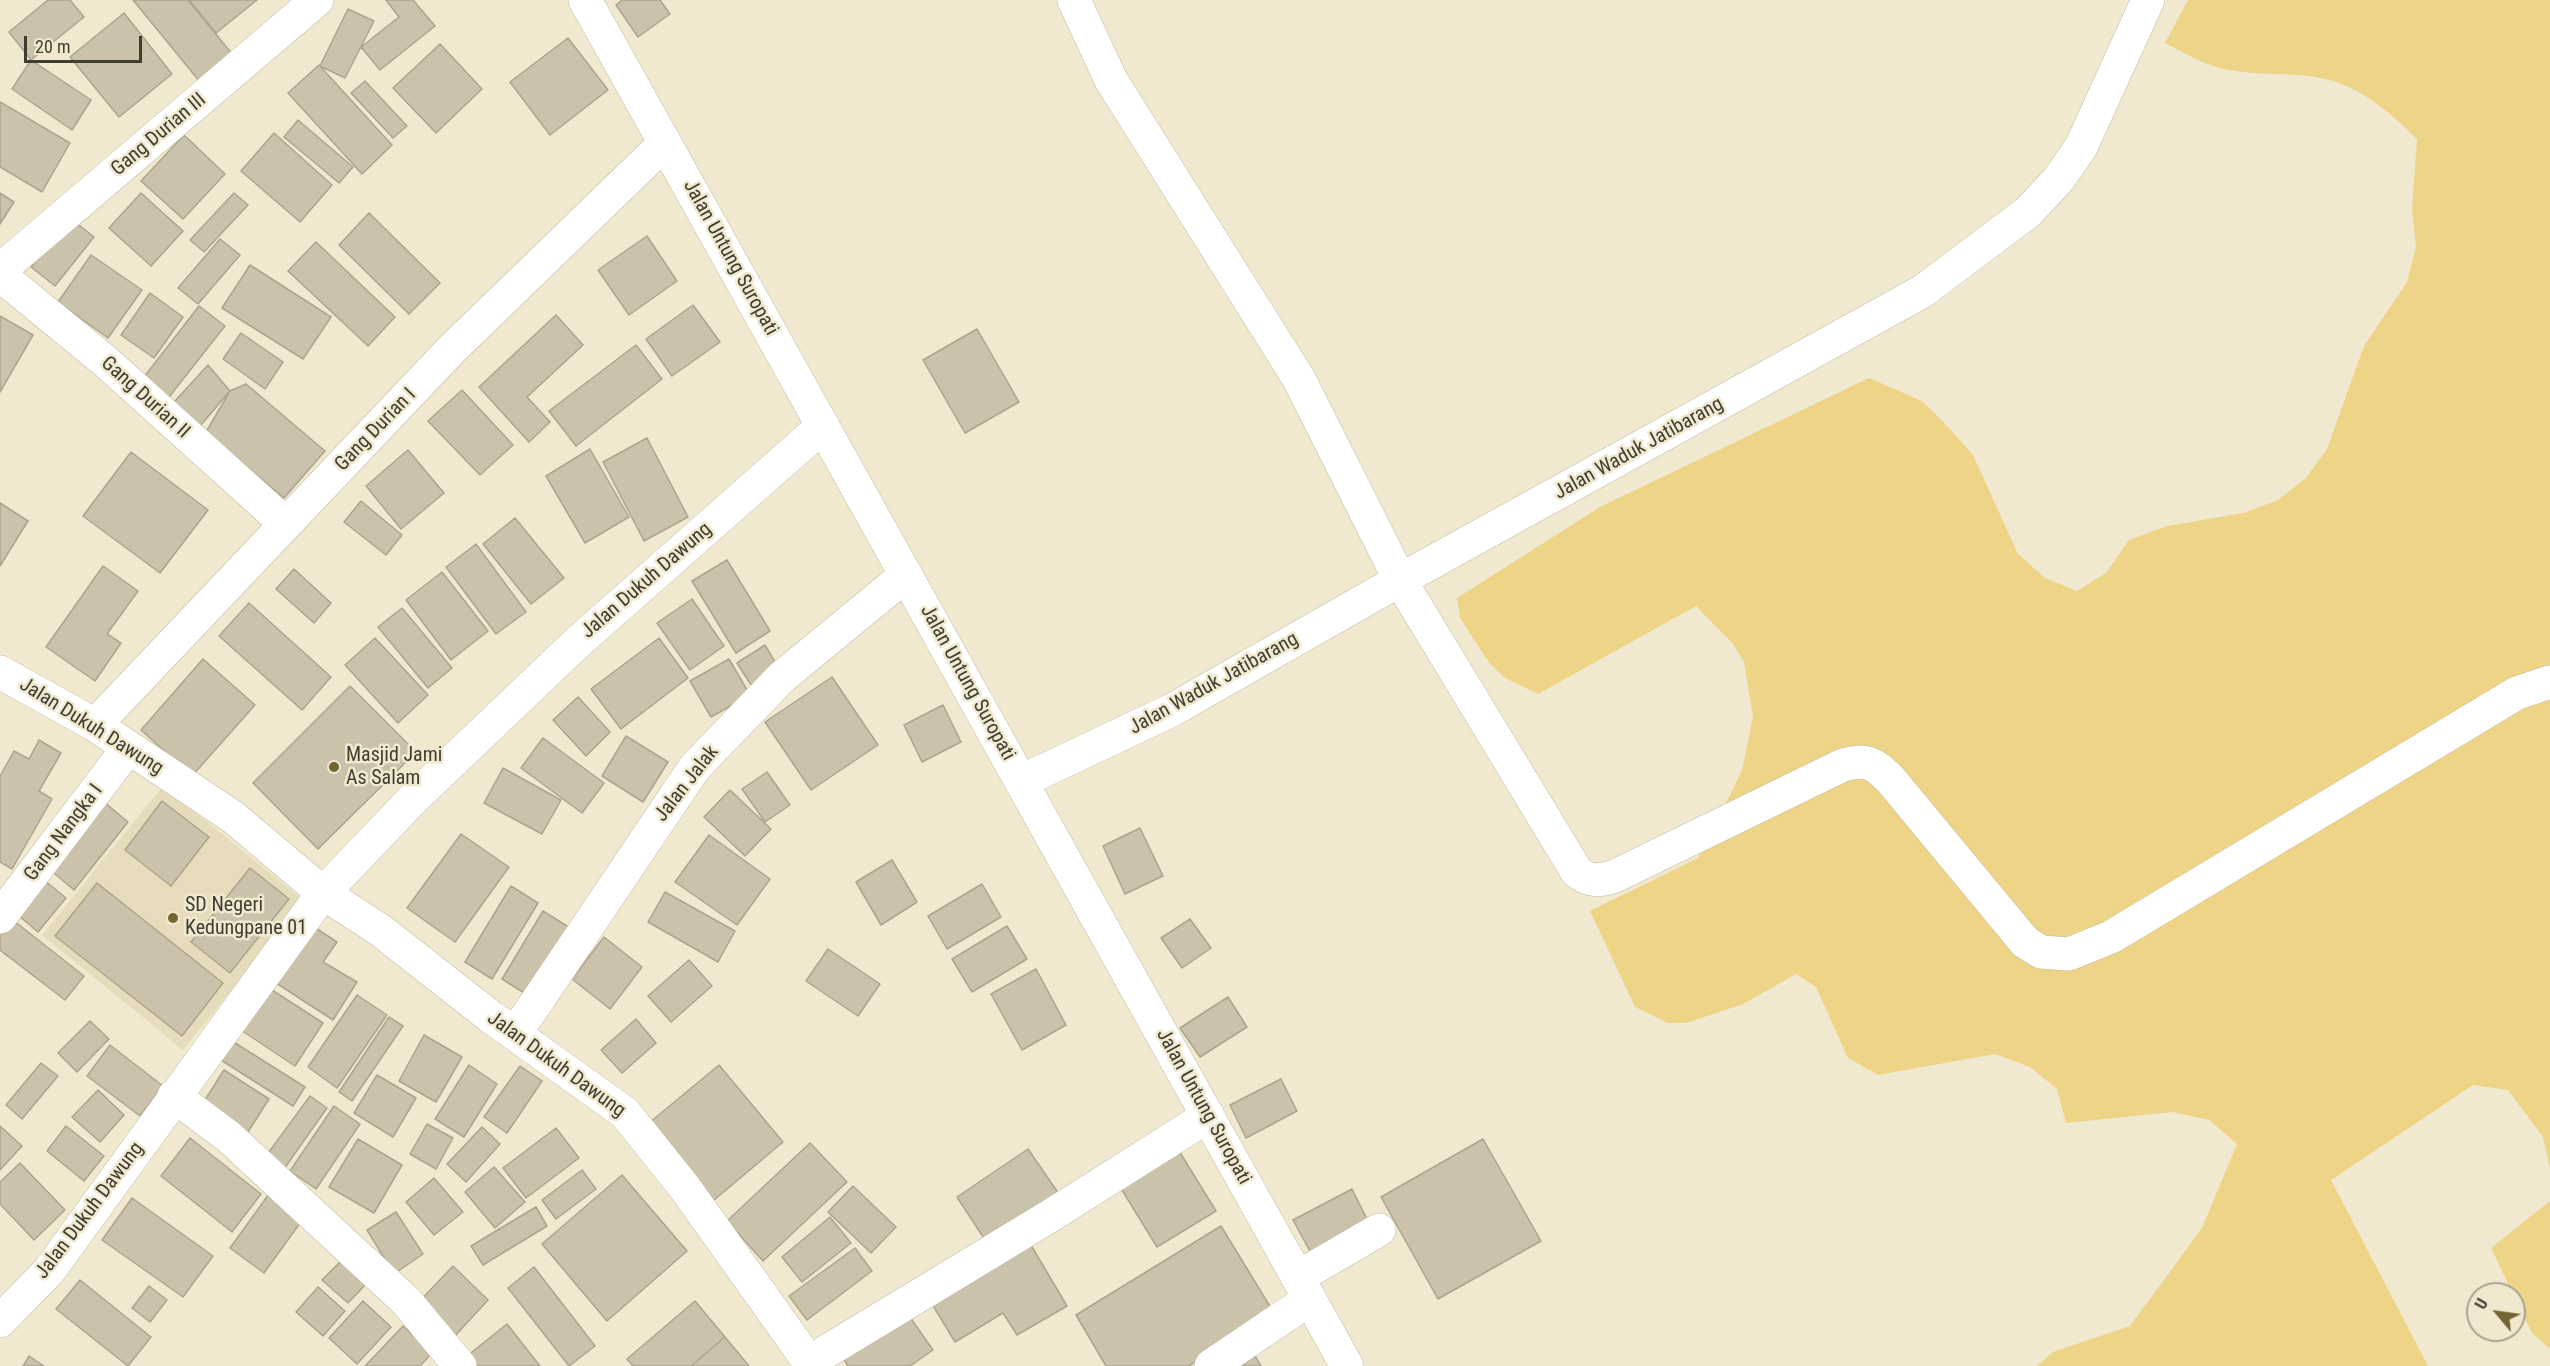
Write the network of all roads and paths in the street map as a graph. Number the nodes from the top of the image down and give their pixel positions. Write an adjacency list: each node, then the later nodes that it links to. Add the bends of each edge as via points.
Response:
1 (317, 0): 6 (street, Gang Durian III)
2 (585, 0): 5 (street, Jalan Untung Suropati)
3 (1074, 0): 11 (street, via 1111,81 1299,379)
4 (2148, 0): 11 (street, Jalan Waduk Jatibarang, via 2080,147 2058,180 2028,212 1923,291)
5 (665, 142): 8 (street, Jalan Untung Suropati); 9 (street, Gang Durian I, via 451,350)
6 (0, 270)
7 (0, 275): 9 (street, Gang Durian II, via 105,362)
8 (823, 426): 10 (street, Jalan Untung Suropati); 17 (street, Jalan Dukuh Dawung, via 579,641 413,799)
9 (286, 524): 14 (street, Gang Durian I)
10 (906, 575): 16 (street, Jalan Untung Suropati); 19 (street, Jalan Jalak, via 782,677 695,767)
11 (1400, 580): 13 (street, via 1577,872 1584,877 1600,881 1615,876 1843,765 1857,761 1872,763 1890,779 2025,942 2041,951 2069,954 2111,937 2517,693); 16 (street, Jalan Waduk Jatibarang, via 1172,710)
12 (0, 672): 14 (street, Jalan Dukuh Dawung)
13 (2550, 682)
14 (95, 725): 15 (street, Jalan Dukuh Dawung)
15 (128, 748): 17 (street, Jalan Dukuh Dawung, via 233,817); 18 (street, Gang Nangka I)
16 (1022, 781): 21 (street, Jalan Untung Suropati)
17 (323, 893): 19 (street, Jalan Dukuh Dawung, via 380,930); 20 (street, Jalan Dukuh Dawung)
18 (0, 917)
19 (515, 1034): 25 (street, Jalan Dukuh Dawung, via 625,1113 685,1188)
20 (174, 1096): 24 (street, Jalan Dukuh Dawung, via 49,1271); 26 (street, via 229,1137 406,1301)
21 (1208, 1116): 23 (street, Jalan Untung Suropati); 25 (street)
22 (1379, 1230): 23 (street)
23 (1304, 1288): 27 (street); 28 (street, Jalan Untung Suropati)
24 (0, 1321)
25 (811, 1364)
26 (460, 1366)
27 (1211, 1366)
28 (1347, 1366)

